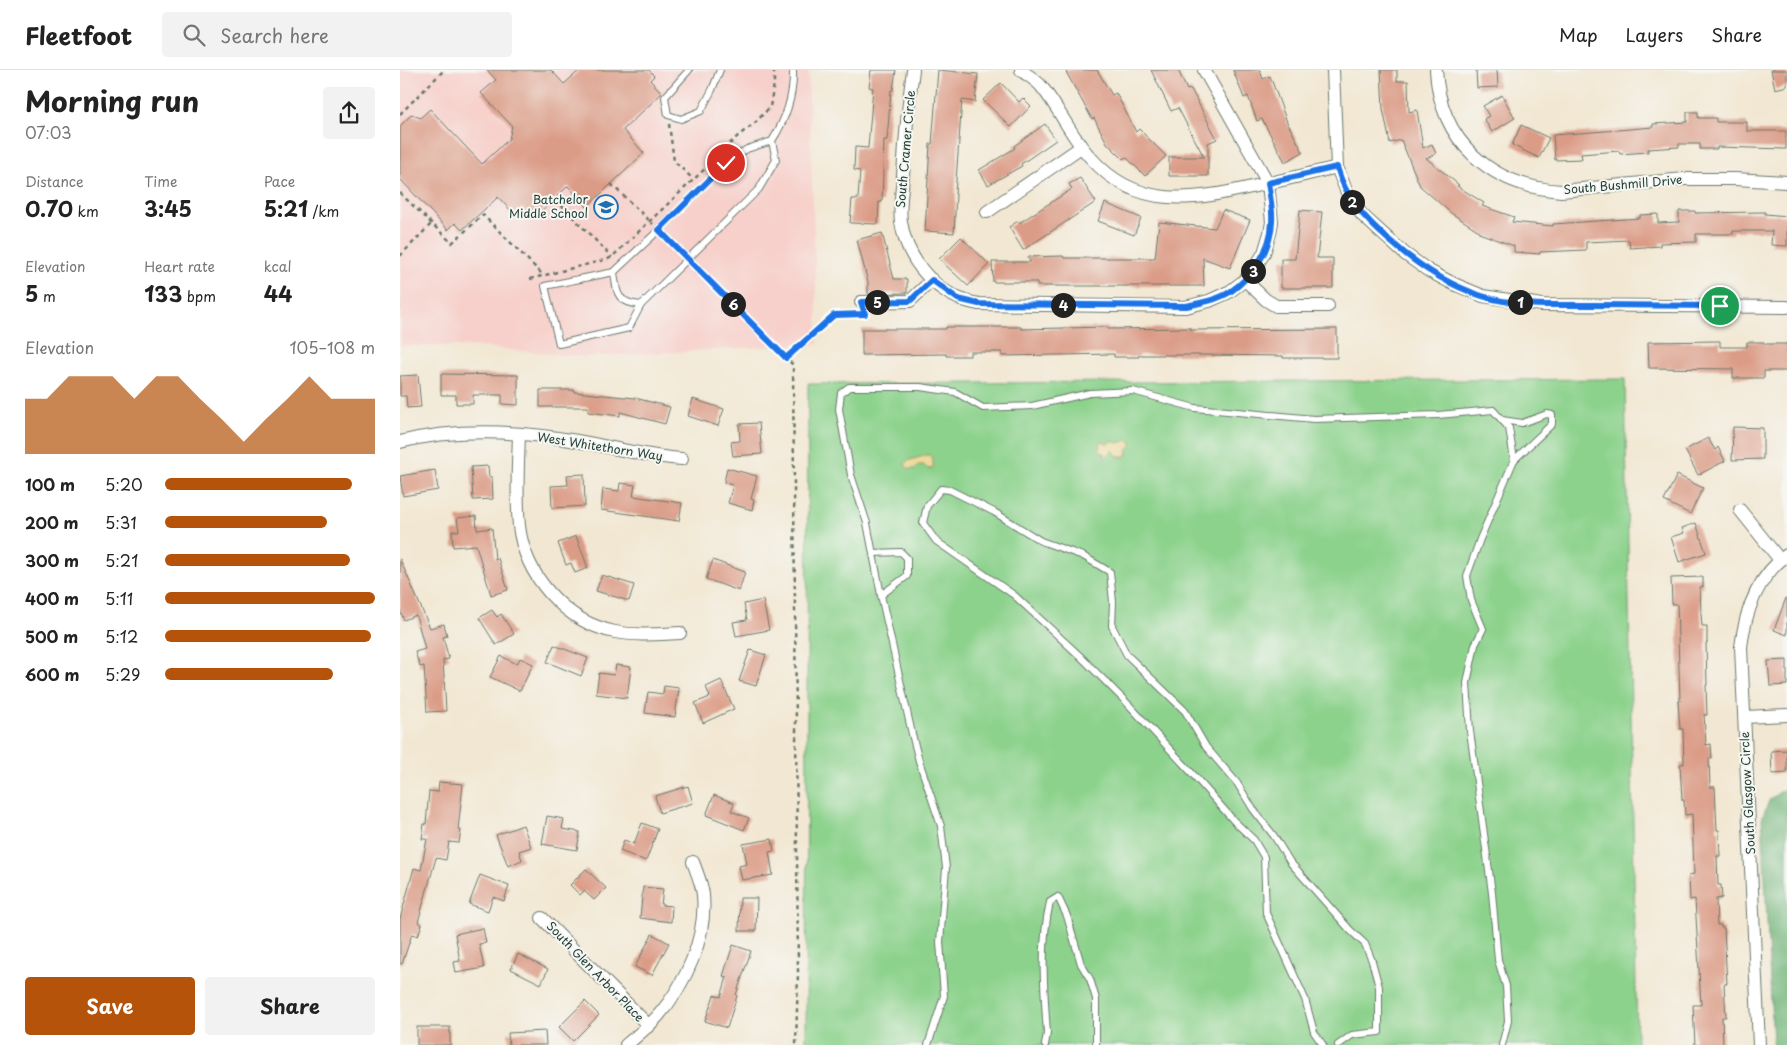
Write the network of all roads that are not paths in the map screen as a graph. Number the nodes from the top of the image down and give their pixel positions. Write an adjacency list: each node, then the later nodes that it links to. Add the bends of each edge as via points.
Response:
1 (689, 70): 2 (lane, via 665,97 668,115 681,119 701,111)
2 (720, 70)
3 (793, 70): 9 (lane, via 789,108)
4 (913, 70): 16 (street, South Cramer Circle, via 901,221 910,252)
5 (1021, 70): 10 (street, via 1041,85)
6 (1204, 70): 13 (street, South Cramer Circle)
7 (1333, 70): 11 (street)
8 (1436, 70): 12 (street, South Bushmill Drive, via 1443,108 1457,138 1476,159 1515,183 1561,191 1684,179)
9 (772, 141): 15 (lane, via 747,148 726,163); 19 (lane, via 776,160 759,189)
10 (1081, 147): 13 (street, via 1111,178 1161,198 1200,198); 14 (street)
11 (1337, 167): 13 (street); 21 (street, via 1342,184 1362,215 1405,254 1429,271 1483,296 1542,305)
12 (1787, 182)
13 (1268, 183): 17 (street, South Cramer Circle, via 1272,208 1270,233 1260,261)
14 (987, 212)
15 (614, 272): 19 (lane, via 617,294 626,304); 19 (lane, via 545,286 559,344 629,328)
16 (932, 280): 17 (street, South Cramer Circle, via 958,299 979,304 1186,306 1209,301); 18 (street, via 910,301)
17 (1245, 280): 20 (street, via 1276,306)
18 (861, 302)
19 (640, 305)
20 (1328, 306)
21 (1787, 307)
22 (1502, 420): 26 (lane, via 1509,428); 26 (lane, via 1522,423 1552,415 1552,424); 28 (lane, via 1493,410 1438,415 1296,418 1195,408 1133,391 1090,393 1032,406 984,408 955,392 920,387 849,387 842,393 839,410 851,475)
23 (518, 435): 24 (street, West Whitethorn Way, via 452,433); 25 (street, West Whitethorn Way, via 575,441 657,458); 31 (street, via 519,527 526,555 539,580 584,622 631,634)
24 (400, 442)
25 (682, 459)
26 (1514, 460): 43 (lane, via 1467,576 1483,630 1475,645 1467,683 1498,960 1506,986 1508,1022)
27 (1740, 510): 29 (street)
28 (873, 553): 30 (lane); 30 (lane, via 900,552 907,558 907,576)
29 (1784, 558): 33 (street, South Glasgow Circle, via 1763,580 1746,614 1741,647)
30 (881, 595): 38 (lane, via 919,761 941,826 946,868 940,942 944,996)
31 (680, 633)
32 (1787, 715): 33 (street)
33 (1744, 717): 44 (street, South Glasgow Circle)
34 (693, 862): 36 (street, via 703,896 695,950 674,994)
35 (542, 918): 36 (street, South Glen Arbor Place)
36 (649, 1026): 37 (street)
37 (626, 1045)
38 (928, 1045)
39 (1045, 1045): 40 (lane, via 1048,1033 1042,951 1044,926 1050,902 1058,897 1096,999)
40 (1096, 1045)
41 (1323, 1045): 42 (lane, via 1314,1032 1304,999 1266,913 1264,857 1254,840 1129,705 1046,623 1014,594 936,541 923,522 928,506 941,489 950,490 1042,541 1083,556 1110,572 1112,626 1126,655 1185,712 1206,747 1237,783 1290,862 1365,944 1379,987 1379,1032 1352,1035)
42 (1338, 1045)
43 (1502, 1045)
44 (1759, 1045)

